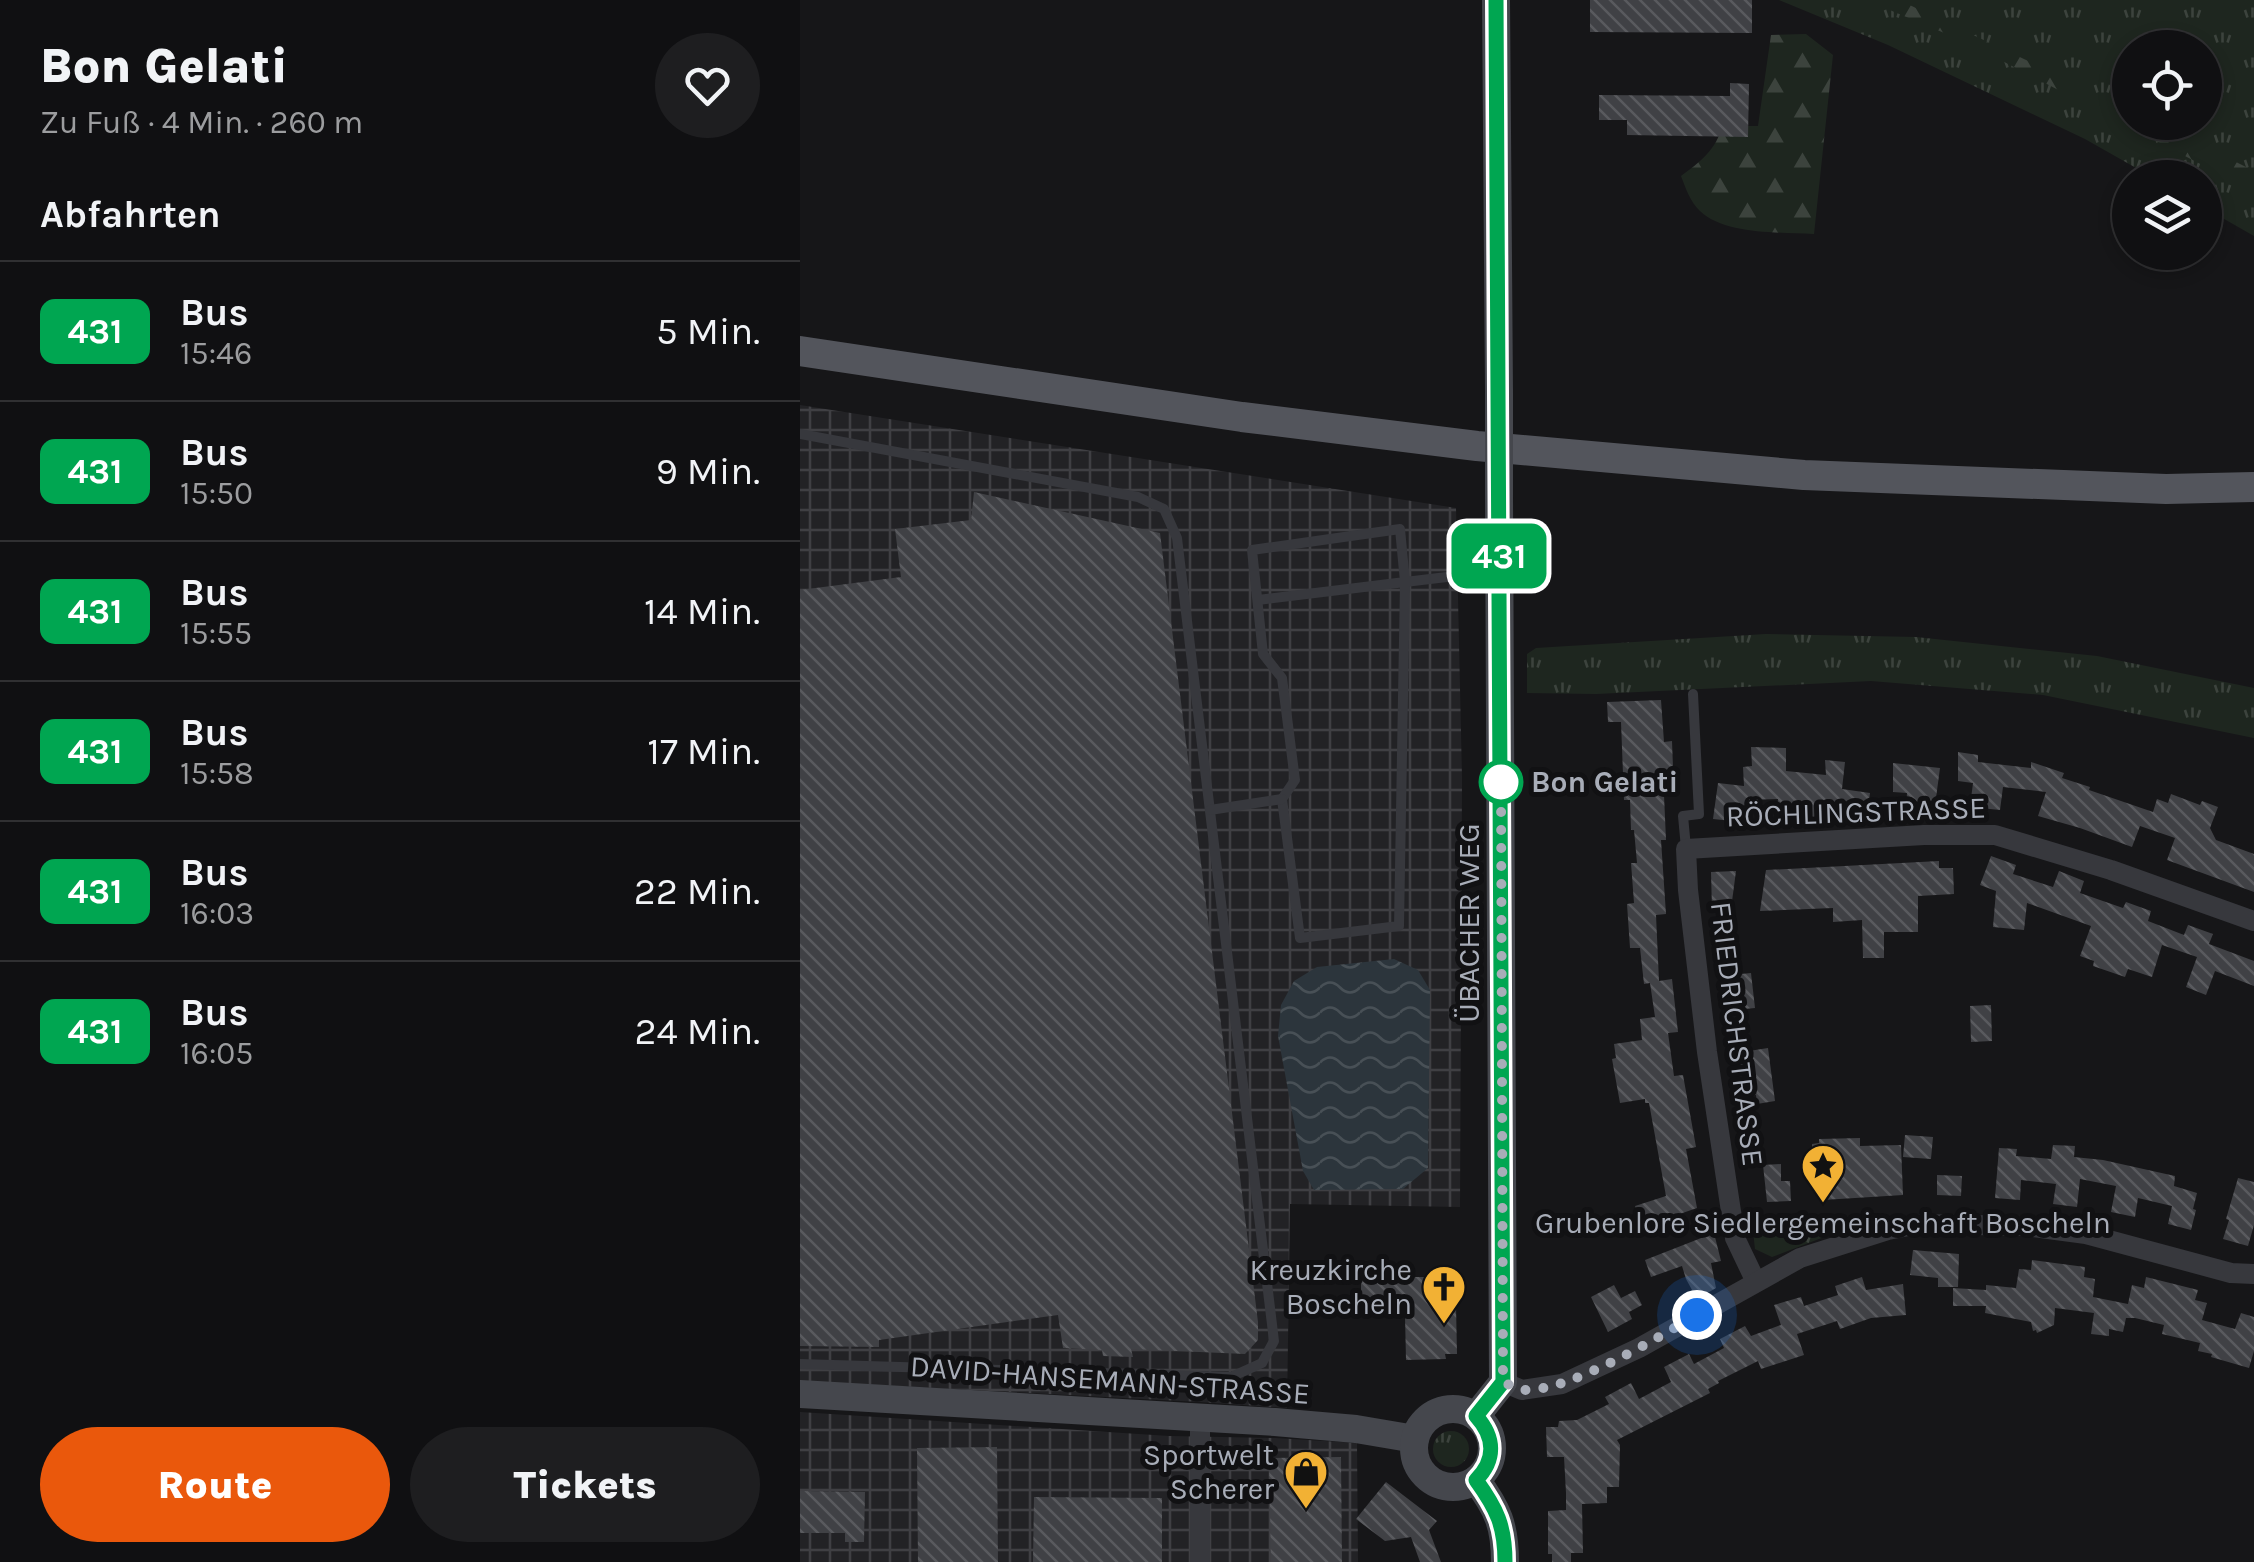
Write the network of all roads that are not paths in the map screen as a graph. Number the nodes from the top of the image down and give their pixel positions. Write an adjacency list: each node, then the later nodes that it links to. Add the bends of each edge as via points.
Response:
1 (1496, 0): 5 (street, ÜBACHER WEG, bridge)
2 (800, 351): 4 (main road, via 1477,446 1804,475)
3 (800, 434): 10 (lane, via 1138,497 1164,508 1177,538)
4 (2254, 487)
5 (1499, 571): 6 (lane); 16 (street, ÜBACHER WEG)
6 (1405, 582): 7 (lane); 7 (lane, via 1400,529 1252,550); 9 (lane, via 1399,926 1300,938)
7 (1258, 600): 9 (lane, via 1263,654 1282,678 1295,780)
8 (1693, 694): 11 (lane, via 1700,814 1683,816)
9 (1282, 799): 10 (lane)
10 (1210, 810): 15 (lane, via 1274,1342 1262,1363 1231,1377)
11 (1686, 850): 12 (street, RÖCHLINGSTRASSE, via 1995,835); 14 (street, FRIEDRICHSTRASSE, via 1735,1238)
12 (2254, 921)
13 (2254, 1274): 14 (street, via 2086,1234 1919,1224 1800,1258)
14 (1756, 1282): 16 (street, via 1562,1384 1522,1390)
15 (800, 1364)
16 (1503, 1382): 18 (street)
17 (800, 1394): 19 (street, DAVID-HANSEMANN-STRASSE)
18 (1476, 1416): 20 (street, via 1439,1411); 21 (street, via 1492,1448)
19 (1200, 1419): 20 (street, DAVID-HANSEMANN-STRASSE); 22 (street)
20 (1414, 1438): 21 (street, via 1416,1462 1430,1481 1453,1488)
21 (1476, 1480): 23 (street, via 1502,1523)
22 (1200, 1562)
23 (1505, 1562)

